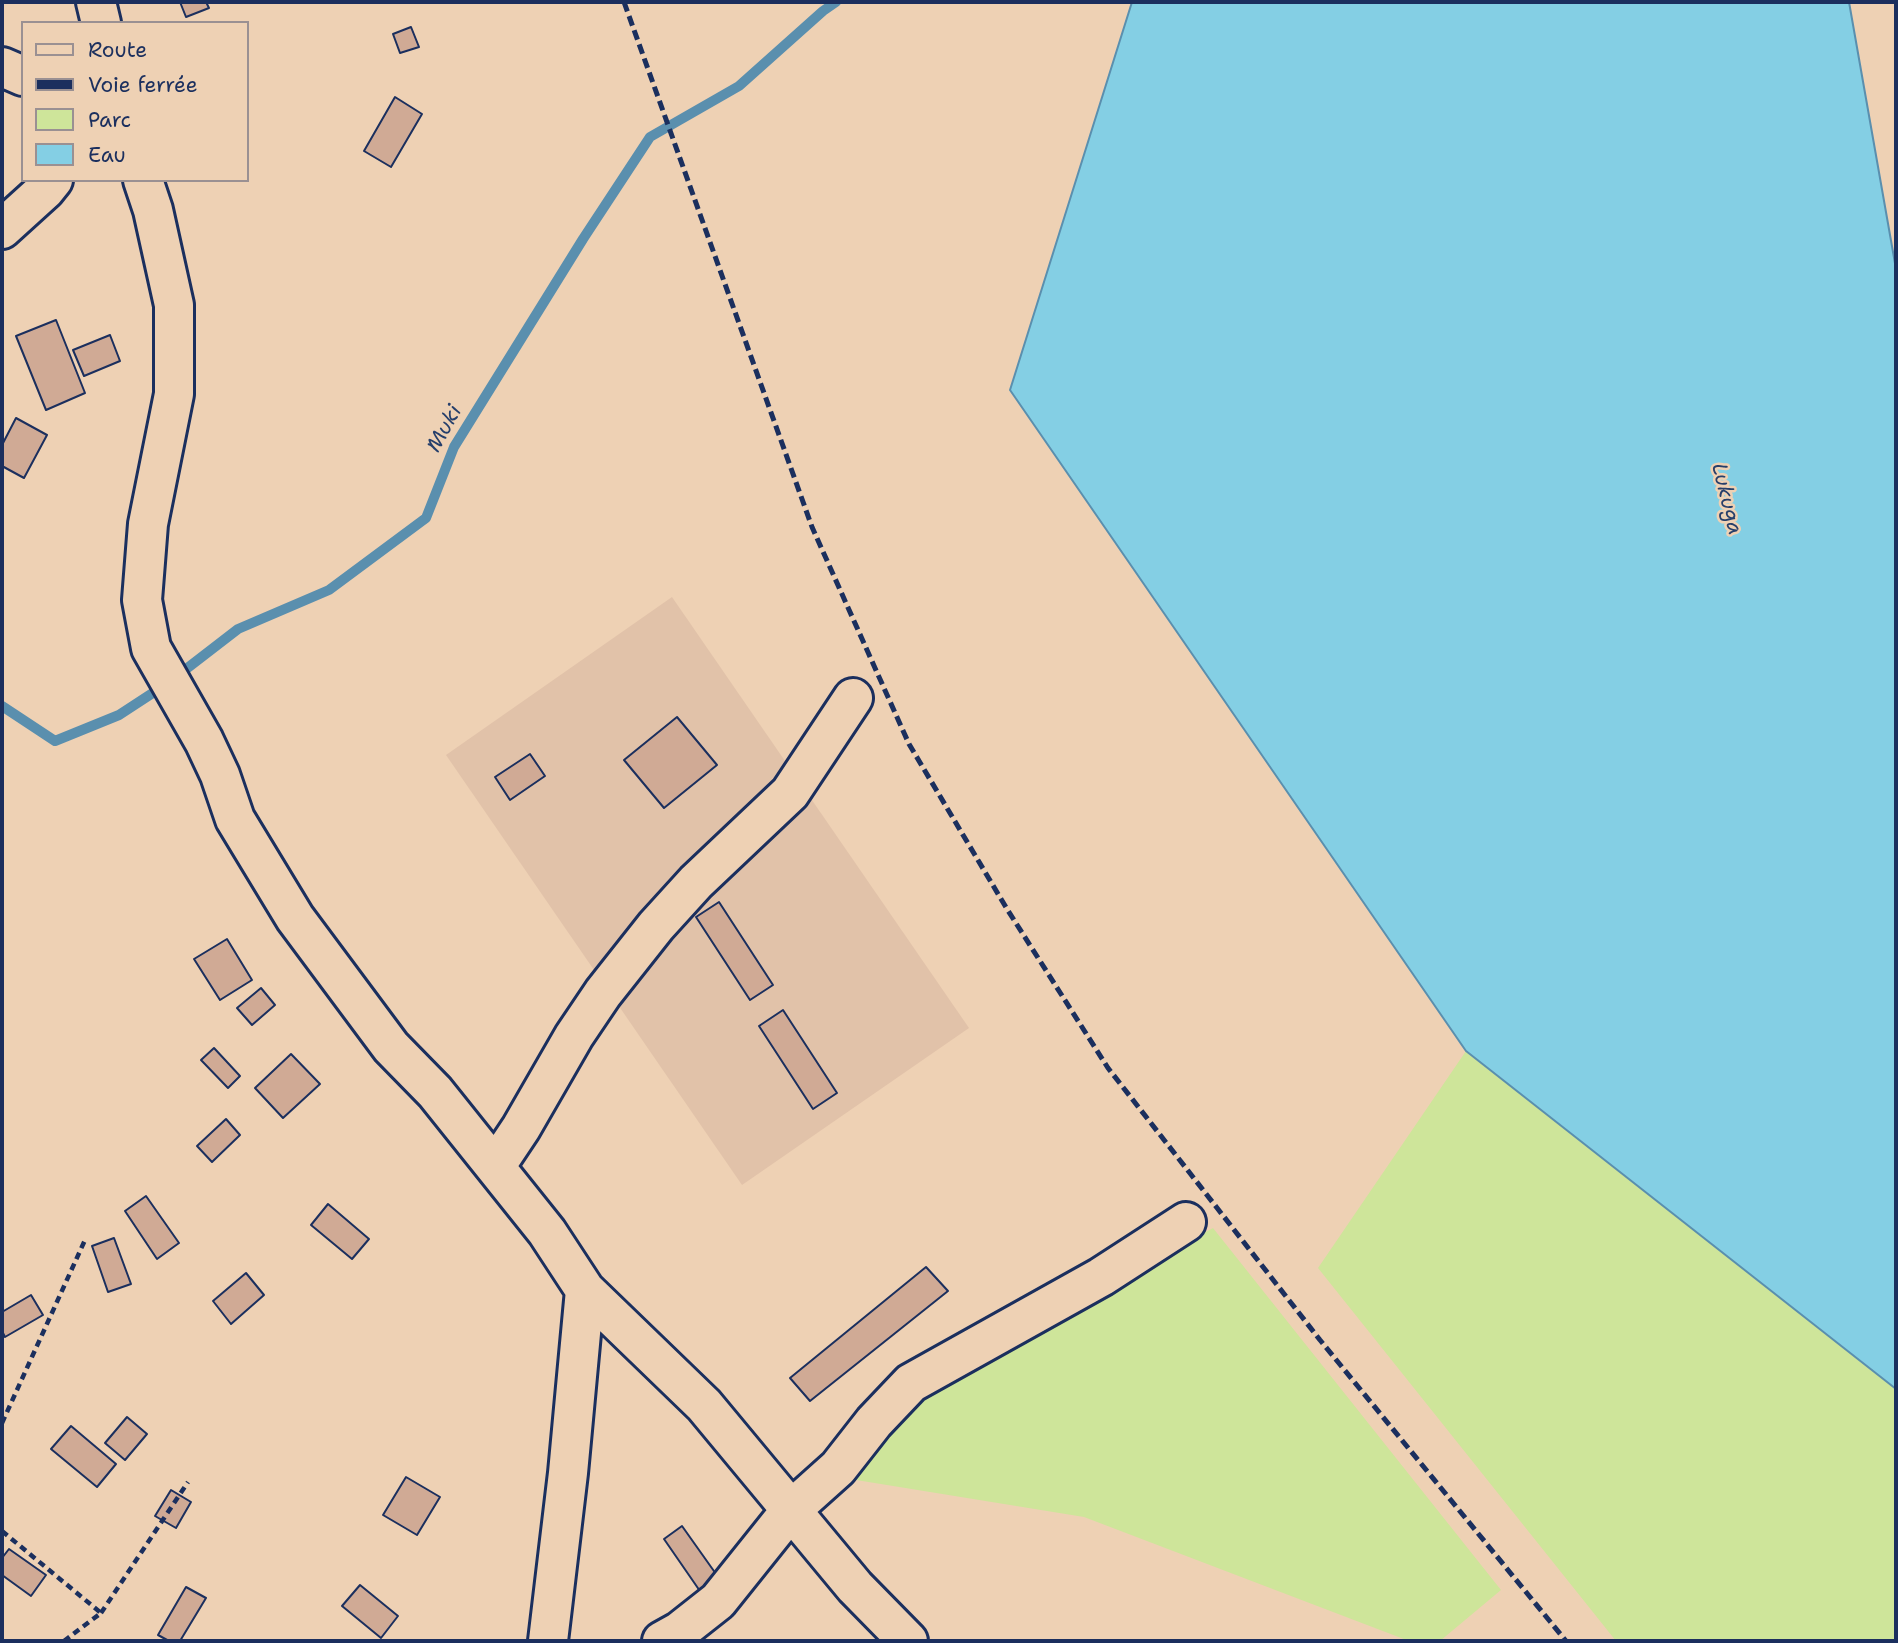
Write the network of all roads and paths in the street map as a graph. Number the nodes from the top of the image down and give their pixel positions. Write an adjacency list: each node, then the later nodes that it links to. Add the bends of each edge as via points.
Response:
1 (96, 2): 2 (street)
2 (101, 21)
3 (2, 67): 4 (street)
4 (21, 75)
5 (51, 182): 7 (street)
6 (144, 182): 9 (street, via 174,304 174,394 148,524 142,600 151,649 220,775 235,819 295,918 391,1047)
7 (2, 229)
8 (853, 698): 9 (street, via 790,793 696,882 603,993)
9 (495, 1167): 12 (street, via 547,1232)
10 (1186, 1222): 15 (street, via 1101,1277 911,1383 838,1468)
11 (85, 1240): 13 (path)
12 (585, 1290): 15 (street, via 704,1405); 19 (street)
13 (2, 1423)
14 (188, 1482): 17 (path)
15 (790, 1511): 20 (street, via 718,1601); 21 (street)
16 (2, 1531): 17 (path)
17 (101, 1614): 18 (path)
18 (64, 1641)
19 (548, 1641)
20 (662, 1641)
21 (908, 1641)

